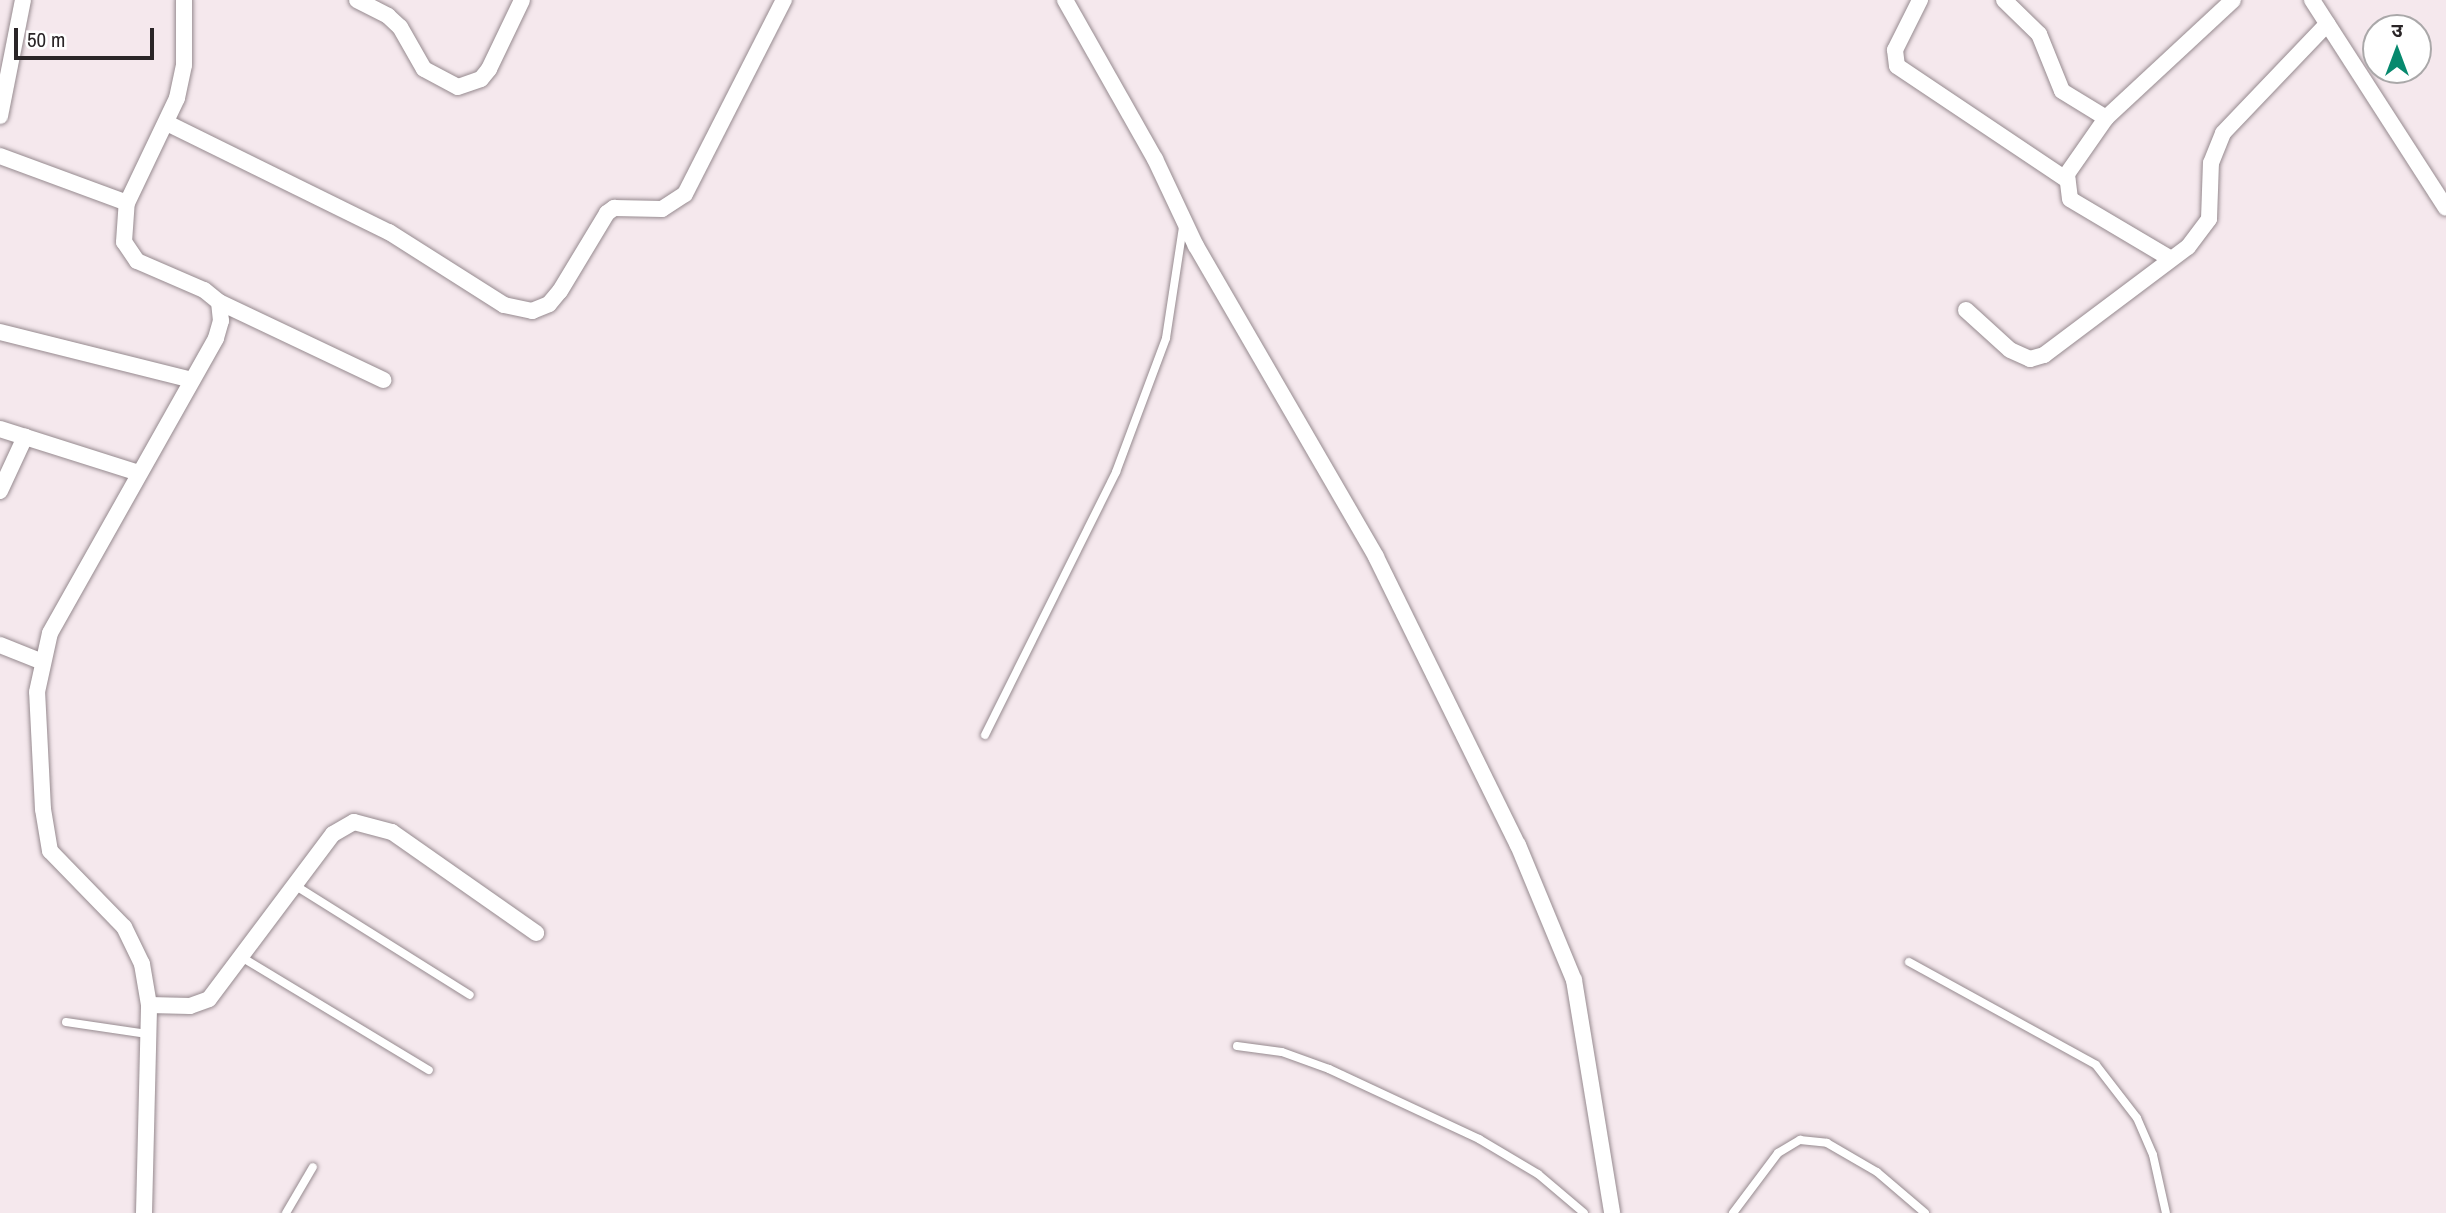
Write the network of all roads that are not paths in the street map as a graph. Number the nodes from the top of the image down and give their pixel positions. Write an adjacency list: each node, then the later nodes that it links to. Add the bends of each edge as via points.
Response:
1 (23, 0): 12 (street)
2 (184, 0): 14 (street, via 184,65)
3 (357, 0): 4 (street, via 400,27 424,69 458,87 481,79 489,69)
4 (522, 0)
5 (784, 0): 14 (street, via 685,194 662,209 614,208 607,213 560,291 549,304 532,311 504,305 389,232)
6 (1065, 0): 19 (street)
7 (1920, 0): 16 (street, via 1895,50 1897,66)
8 (2004, 0): 13 (street, via 2039,34 2062,91)
9 (2233, 0): 13 (street)
10 (2312, 0): 11 (street)
11 (2327, 24): 18 (street); 20 (street, via 2223,133 2211,163 2209,219 2203,233)
12 (0, 116)
13 (2106, 118): 16 (street)
14 (167, 123): 17 (street)
15 (0, 156): 17 (street)
16 (2067, 180): 20 (street, via 2066,190 2076,204)
17 (127, 203): 21 (street, via 124,242 137,261 204,290)
18 (2446, 208)
19 (1184, 220): 32 (lane, via 1167,338 1116,472); 47 (street, via 1376,558 1562,944 1574,980)
20 (2171, 259): 22 (street, via 2044,355 2031,359 2010,351)
21 (219, 302): 24 (street, via 221,321 216,338); 25 (street)
22 (1966, 310)
23 (0, 332): 24 (street)
24 (192, 380): 28 (street)
25 (383, 380)
26 (0, 429): 27 (street)
27 (24, 437): 28 (street); 29 (street)
28 (138, 473): 31 (street, via 68,596)
29 (0, 491)
30 (0, 645): 31 (street)
31 (40, 661): 38 (street, via 37,692 43,809 50,851 124,927 136,946)
32 (985, 735)
33 (296, 886): 34 (street, via 333,834 354,822 374,824); 35 (street); 37 (lane)
34 (536, 933)
35 (243, 958): 38 (street, via 209,999 190,1006); 42 (lane)
36 (1909, 962): 50 (lane, via 2096,1065 2137,1118 2153,1155)
37 (470, 995)
38 (149, 1005): 40 (street)
39 (66, 1022): 40 (lane)
40 (147, 1034): 44 (street)
41 (1237, 1046): 46 (lane, via 1282,1052 1329,1069 1479,1139 1538,1174)
42 (429, 1070)
43 (313, 1167): 45 (lane)
44 (144, 1213)
45 (286, 1213)
46 (1584, 1213)
47 (1612, 1213)
48 (1733, 1213): 49 (lane, via 1778,1153 1800,1140 1827,1143 1877,1172)
49 (1925, 1213)
50 (2166, 1213)

